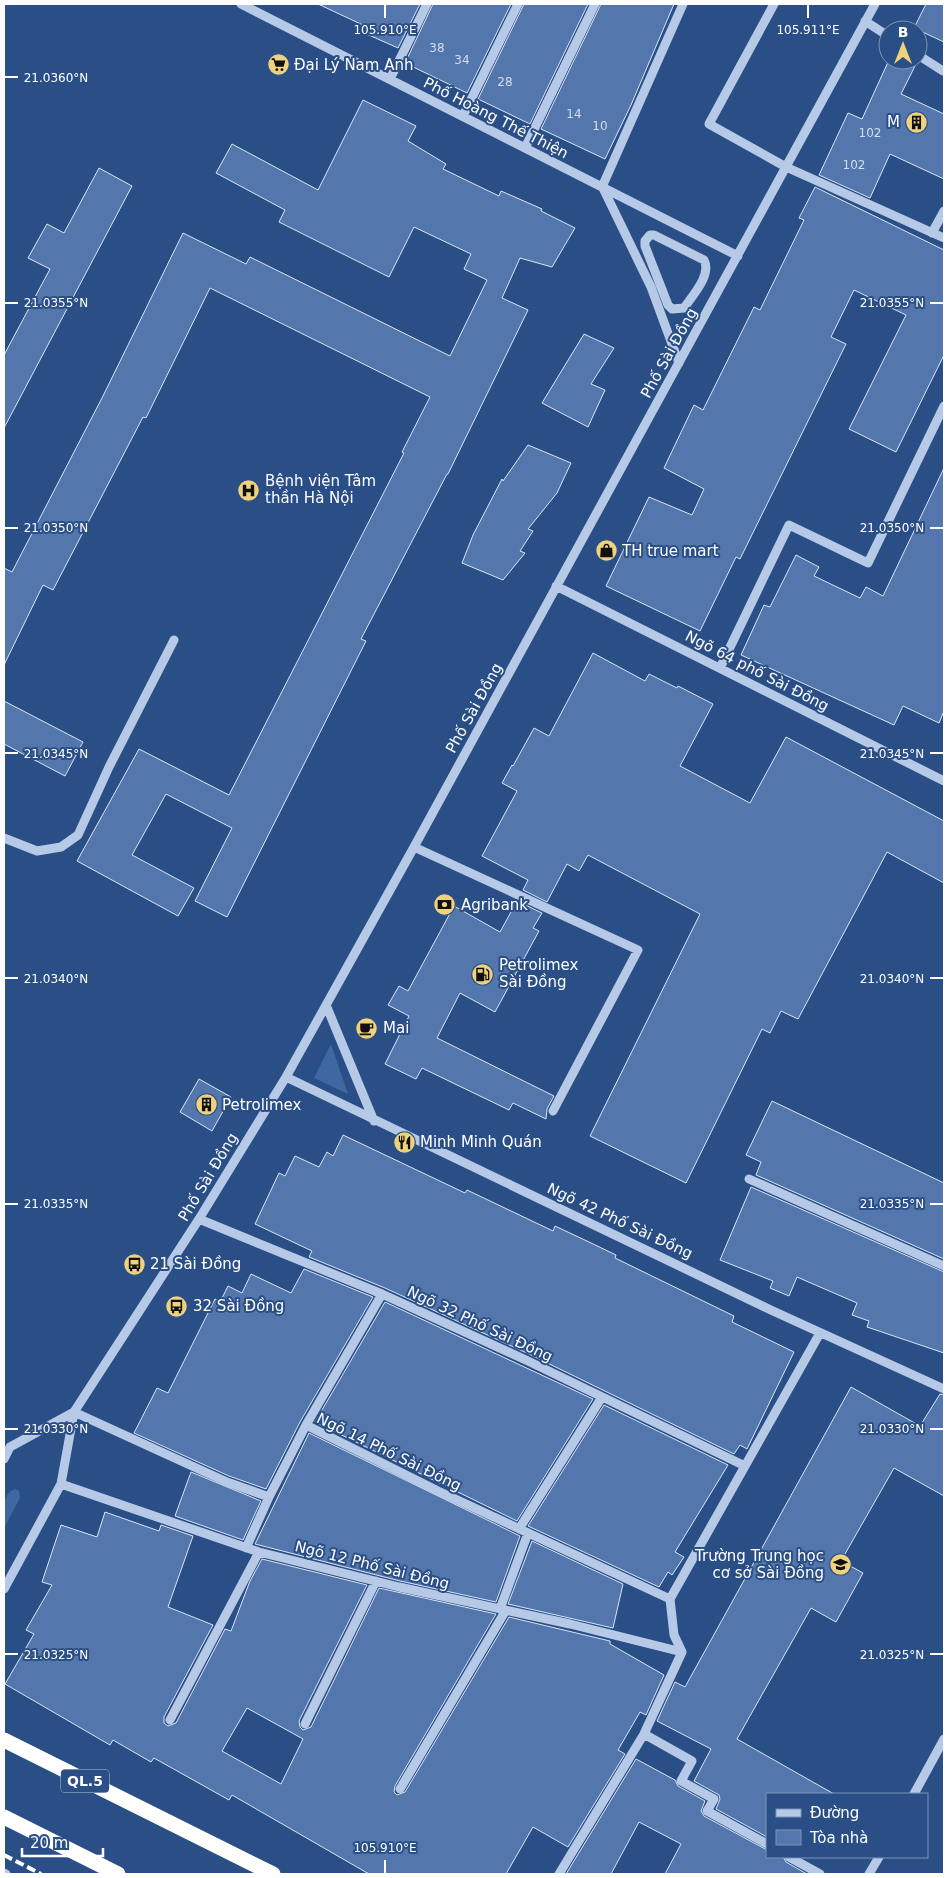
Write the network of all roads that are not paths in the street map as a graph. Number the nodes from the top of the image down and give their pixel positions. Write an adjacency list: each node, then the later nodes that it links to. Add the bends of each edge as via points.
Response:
1 (242, 4): 12 (street, Phố Hoàng Thế Thiện)
2 (427, 4): 12 (street)
3 (518, 4): 13 (street)
4 (595, 4): 14 (street)
5 (683, 4): 16 (street)
6 (774, 4): 15 (street, via 710,124)
7 (875, 4): 8 (street, Phố Sài Đồng)
8 (865, 22): 9 (street); 15 (street, Phố Sài Đồng)
9 (878, 30)
10 (928, 62): 11 (street)
11 (942, 71)
12 (390, 79): 13 (street, Phố Hoàng Thế Thiện)
13 (463, 116): 14 (street, Phố Hoàng Thế Thiện)
14 (525, 148): 16 (street, Phố Hoàng Thế Thiện)
15 (786, 167): 18 (street); 20 (street, Phố Sài Đồng)
16 (602, 187): 20 (street, Phố Hoàng Thế Thiện); 22 (street, via 651,287)
17 (944, 212): 18 (street)
18 (932, 233): 19 (street)
19 (944, 238)
20 (738, 256): 22 (street, Phố Sài Đồng)
21 (704, 260): 21 (street, via 654,235 645,241 672,309 684,308 705,274)
22 (679, 362): 24 (street, Phố Sài Đồng)
23 (944, 406): 26 (street, via 868,563 789,525)
24 (556, 586): 26 (street, Ngõ 64 phố Sài Đồng); 29 (street, Phố Sài Đồng)
25 (174, 640): 28 (street, via 78,835 61,847 37,850)
26 (720, 668): 27 (street, Ngõ 64 phố Sài Đồng)
27 (944, 779)
28 (4, 838)
29 (414, 847): 30 (street, Phố Sài Đồng); 32 (street, via 638,950)
30 (326, 1005): 31 (street, Phố Sài Đồng); 33 (street)
31 (286, 1077): 33 (street, Ngõ 42 Phố Sài Đồng); 35 (street, Phố Sài Đồng)
32 (553, 1111)
33 (374, 1121): 38 (street, Ngõ 42 Phố Sài Đồng)
34 (749, 1178): 36 (street)
35 (199, 1219): 37 (street, Ngõ 32 Phố Sài Đồng); 41 (street, Phố Sài Đồng)
36 (944, 1266)
37 (382, 1294): 40 (street, Ngõ 32 Phố Sài Đồng); 42 (street, Ngõ 14 Phố Sài Đồng)
38 (820, 1333): 39 (street, Ngõ 42 Phố Sài Đồng); 45 (street)
39 (944, 1389)
40 (602, 1397): 45 (street, Ngõ 32 Phố Sài Đồng); 48 (street)
41 (74, 1412): 43 (street, Phố Sài Đồng); 46 (street, Phố Sài Đồng); 47 (street, via 227,1482)
42 (306, 1425): 47 (street, Ngõ 14 Phố Sài Đồng); 48 (street, Ngõ 14 Phố Sài Đồng)
43 (7, 1448): 44 (street, Phố Sài Đồng)
44 (4, 1459)
45 (745, 1466): 54 (street)
46 (61, 1484): 50 (street, Ngõ 12 Phố Sài Đồng); 53 (street, Phố Sài Đồng)
47 (269, 1497): 50 (street, Ngõ 14 Phố Sài Đồng)
48 (519, 1529): 49 (street, Ngõ 14 Phố Sài Đồng)
49 (528, 1533): 54 (street, Ngõ 14 Phố Sài Đồng); 55 (street)
50 (246, 1548): 51 (street, Ngõ 12 Phố Sài Đồng)
51 (259, 1552): 52 (street, Ngõ 12 Phố Sài Đồng); 57 (street)
52 (376, 1581): 55 (street, Ngõ 12 Phố Sài Đồng); 58 (street)
53 (4, 1589)
54 (670, 1599): 56 (street, via 674,1635)
55 (503, 1609): 56 (street, Ngõ 12 Phố Sài Đồng); 63 (street)
56 (682, 1652): 59 (street)
57 (170, 1720)
58 (305, 1724)
59 (644, 1734): 66 (street, via 692,1761 681,1781 714,1799 707,1811); 71 (street)
60 (944, 1739): 62 (street)
61 (4, 1740): 70 (highway, QL.5)
62 (940, 1756): 64 (street)
63 (400, 1789)
64 (915, 1793)
65 (4, 1817): 69 (highway)
66 (766, 1843)
67 (791, 1858): 72 (street)
68 (878, 1858): 73 (street)
69 (118, 1874)
70 (273, 1874)
71 (559, 1874)
72 (820, 1874)
73 (869, 1874)

